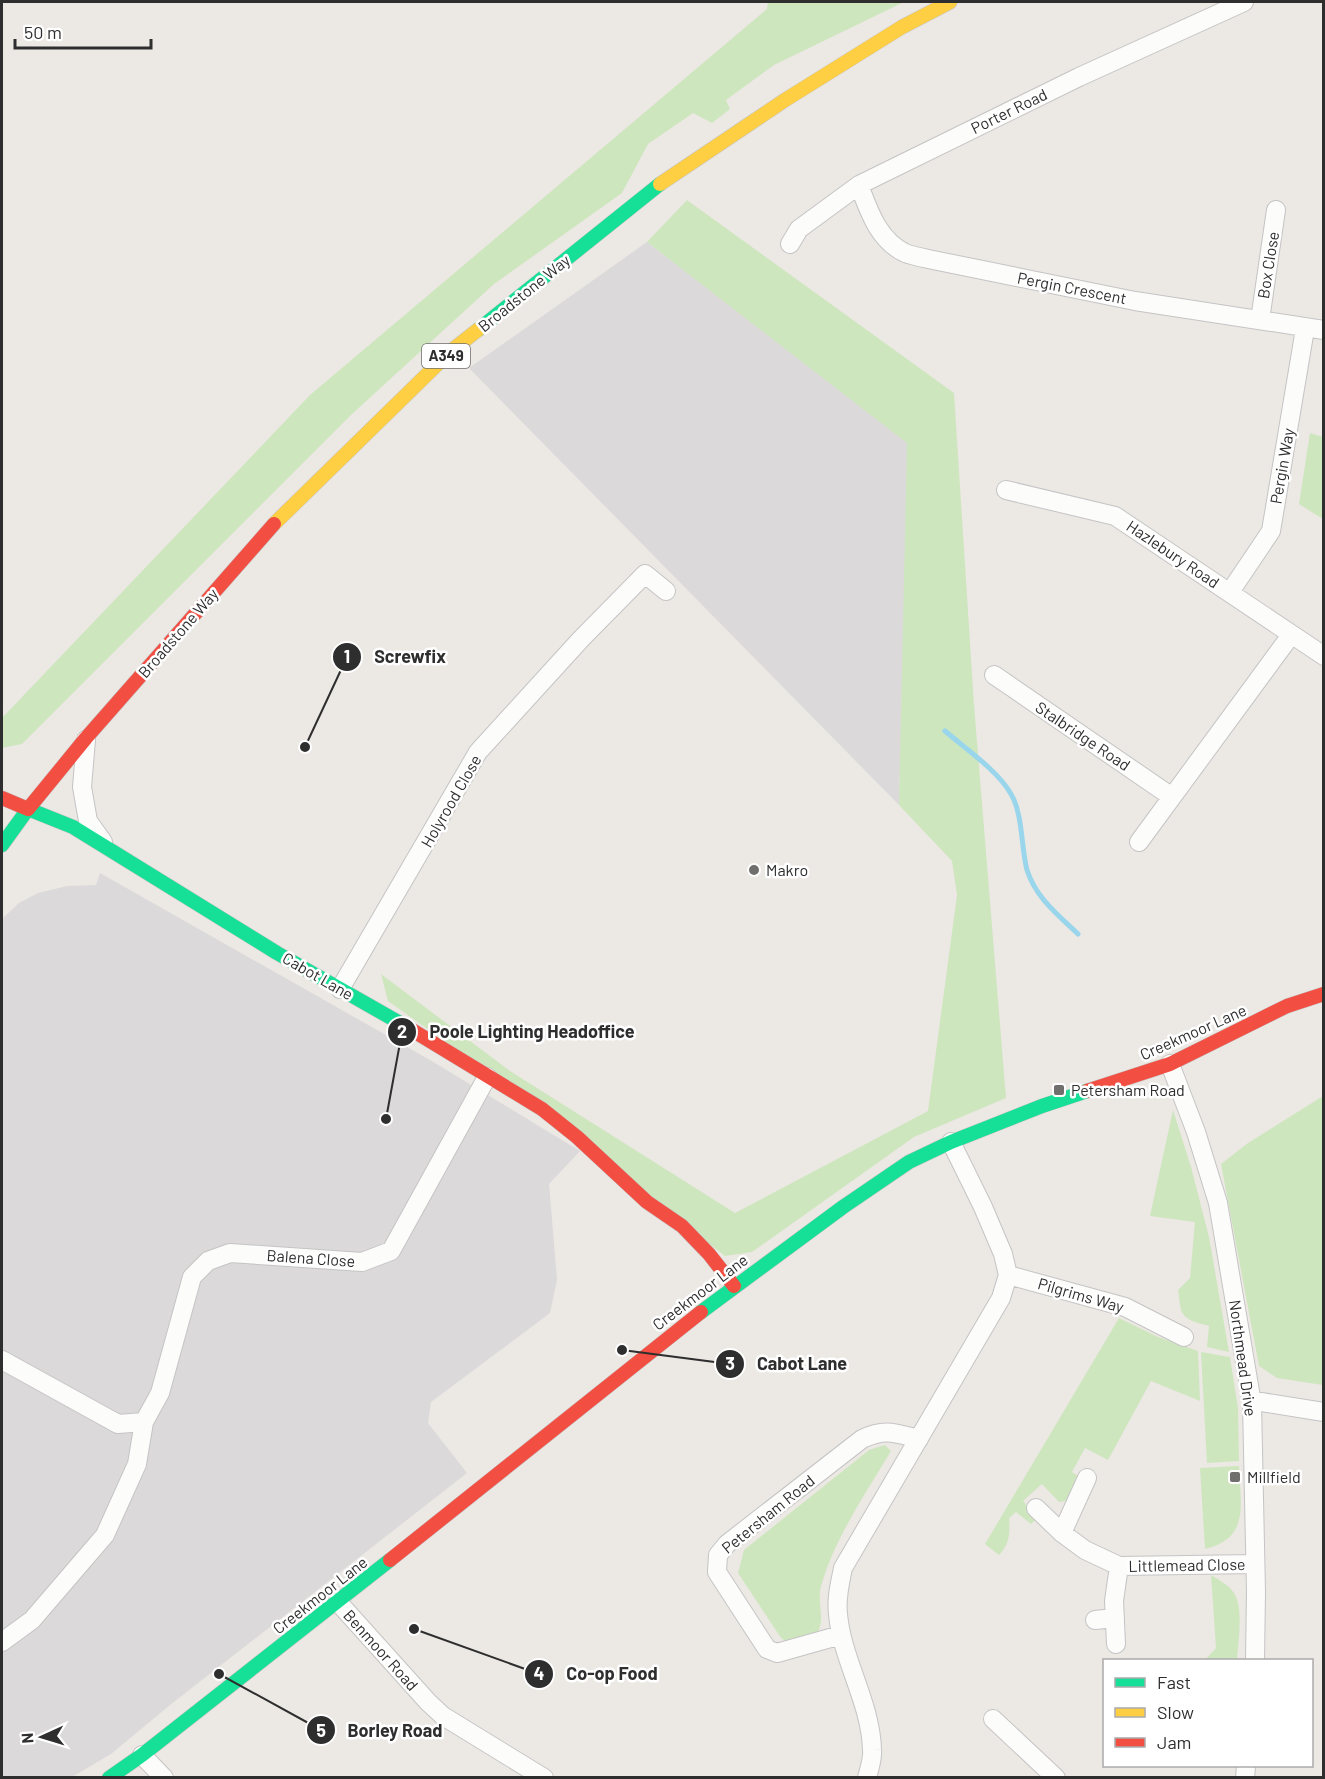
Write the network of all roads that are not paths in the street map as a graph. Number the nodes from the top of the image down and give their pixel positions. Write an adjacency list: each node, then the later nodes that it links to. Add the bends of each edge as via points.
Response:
1 (950, 2): 14 (street, Broadstone Way / A349, via 804,87 670,176 451,351 269,529)
2 (1244, 2): 3 (street, Porter Road)
3 (858, 185): 5 (street, Porter Road, via 799,229); 6 (street, Pergin Crescent, via 885,239 905,253 1135,301)
4 (1276, 210): 6 (street, Box Close)
5 (790, 244)
6 (1260, 320): 7 (street, Pergin Crescent)
7 (1314, 330): 10 (street, Pergin Way, via 1271,531)
8 (1006, 490): 10 (street, Hazlebury Road, via 1115,516)
9 (666, 591): 21 (street, Holyrood Close, via 645,574 478,752)
10 (1230, 592): 11 (street, Hazlebury Road)
11 (1291, 635): 12 (street, Hazlebury Road); 15 (street)
12 (1323, 656)
13 (994, 675): 15 (street, Stalbridge Road)
14 (86, 738): 17 (street, Broadstone Way / A349); 20 (street, via 82,787 88,821)
15 (1172, 797): 18 (street)
16 (2, 798): 17 (street, Cabot Lane)
17 (28, 809): 19 (street, Broadstone Way); 20 (street, Cabot Lane, via 73,827)
18 (1138, 842)
19 (2, 845)
20 (106, 847): 21 (street, Cabot Lane)
21 (340, 989): 24 (street, Cabot Lane)
22 (1323, 993): 23 (street, Creekmoor Lane, via 1287,1006)
23 (1170, 1064): 25 (street, Creekmoor Lane, via 1042,1106); 31 (street, Northmead Drive, via 1218,1203)
24 (487, 1077): 26 (street, Cabot Lane, via 542,1109); 33 (street, Balena Close, via 391,1251 362,1262 230,1252 208,1261 192,1277 160,1394)
25 (951, 1142): 27 (street, via 983,1207); 28 (street, Creekmoor Lane, via 909,1162)
26 (647, 1202): 28 (street, Cabot Lane, via 700,1260)
27 (1008, 1275): 29 (street, Pilgrims Way, via 1125,1307); 34 (street, via 1001,1298)
28 (734, 1286): 40 (street, Creekmoor Lane)
29 (1184, 1337)
30 (2, 1360): 33 (street, via 118,1424)
31 (1252, 1403): 32 (street); 38 (street, Northmead Drive)
32 (1323, 1413)
33 (144, 1422): 44 (street, Balena Close, via 137,1464 105,1535 32,1620)
34 (919, 1439): 43 (street, via 843,1568 838,1590); 43 (street, Petersham Road, via 893,1432 877,1432 862,1438 718,1555 717,1572 767,1649 777,1653)
35 (1087, 1478): 37 (street)
36 (1036, 1508): 37 (street, Littlemead Close)
37 (1062, 1533): 39 (street, Littlemead Close, via 1085,1550)
38 (1255, 1564): 39 (street, Littlemead Close); 46 (street, Northmead Drive)
39 (1119, 1566): 41 (street, Littlemead Close)
40 (338, 1602): 48 (street, Creekmoor Lane); 51 (street, Benmoor Road, via 443,1716)
41 (1115, 1618): 42 (street); 45 (street, Littlemead Close)
42 (1095, 1620)
43 (841, 1635): 52 (street, via 869,1726 873,1752)
44 (2, 1642)
45 (1116, 1644)
46 (1255, 1659)
47 (993, 1719): 53 (street)
48 (142, 1755): 49 (street, Creekmoor Lane); 50 (street)
49 (109, 1778)
50 (164, 1778)
51 (544, 1778)
52 (867, 1778)
53 (1056, 1778)

